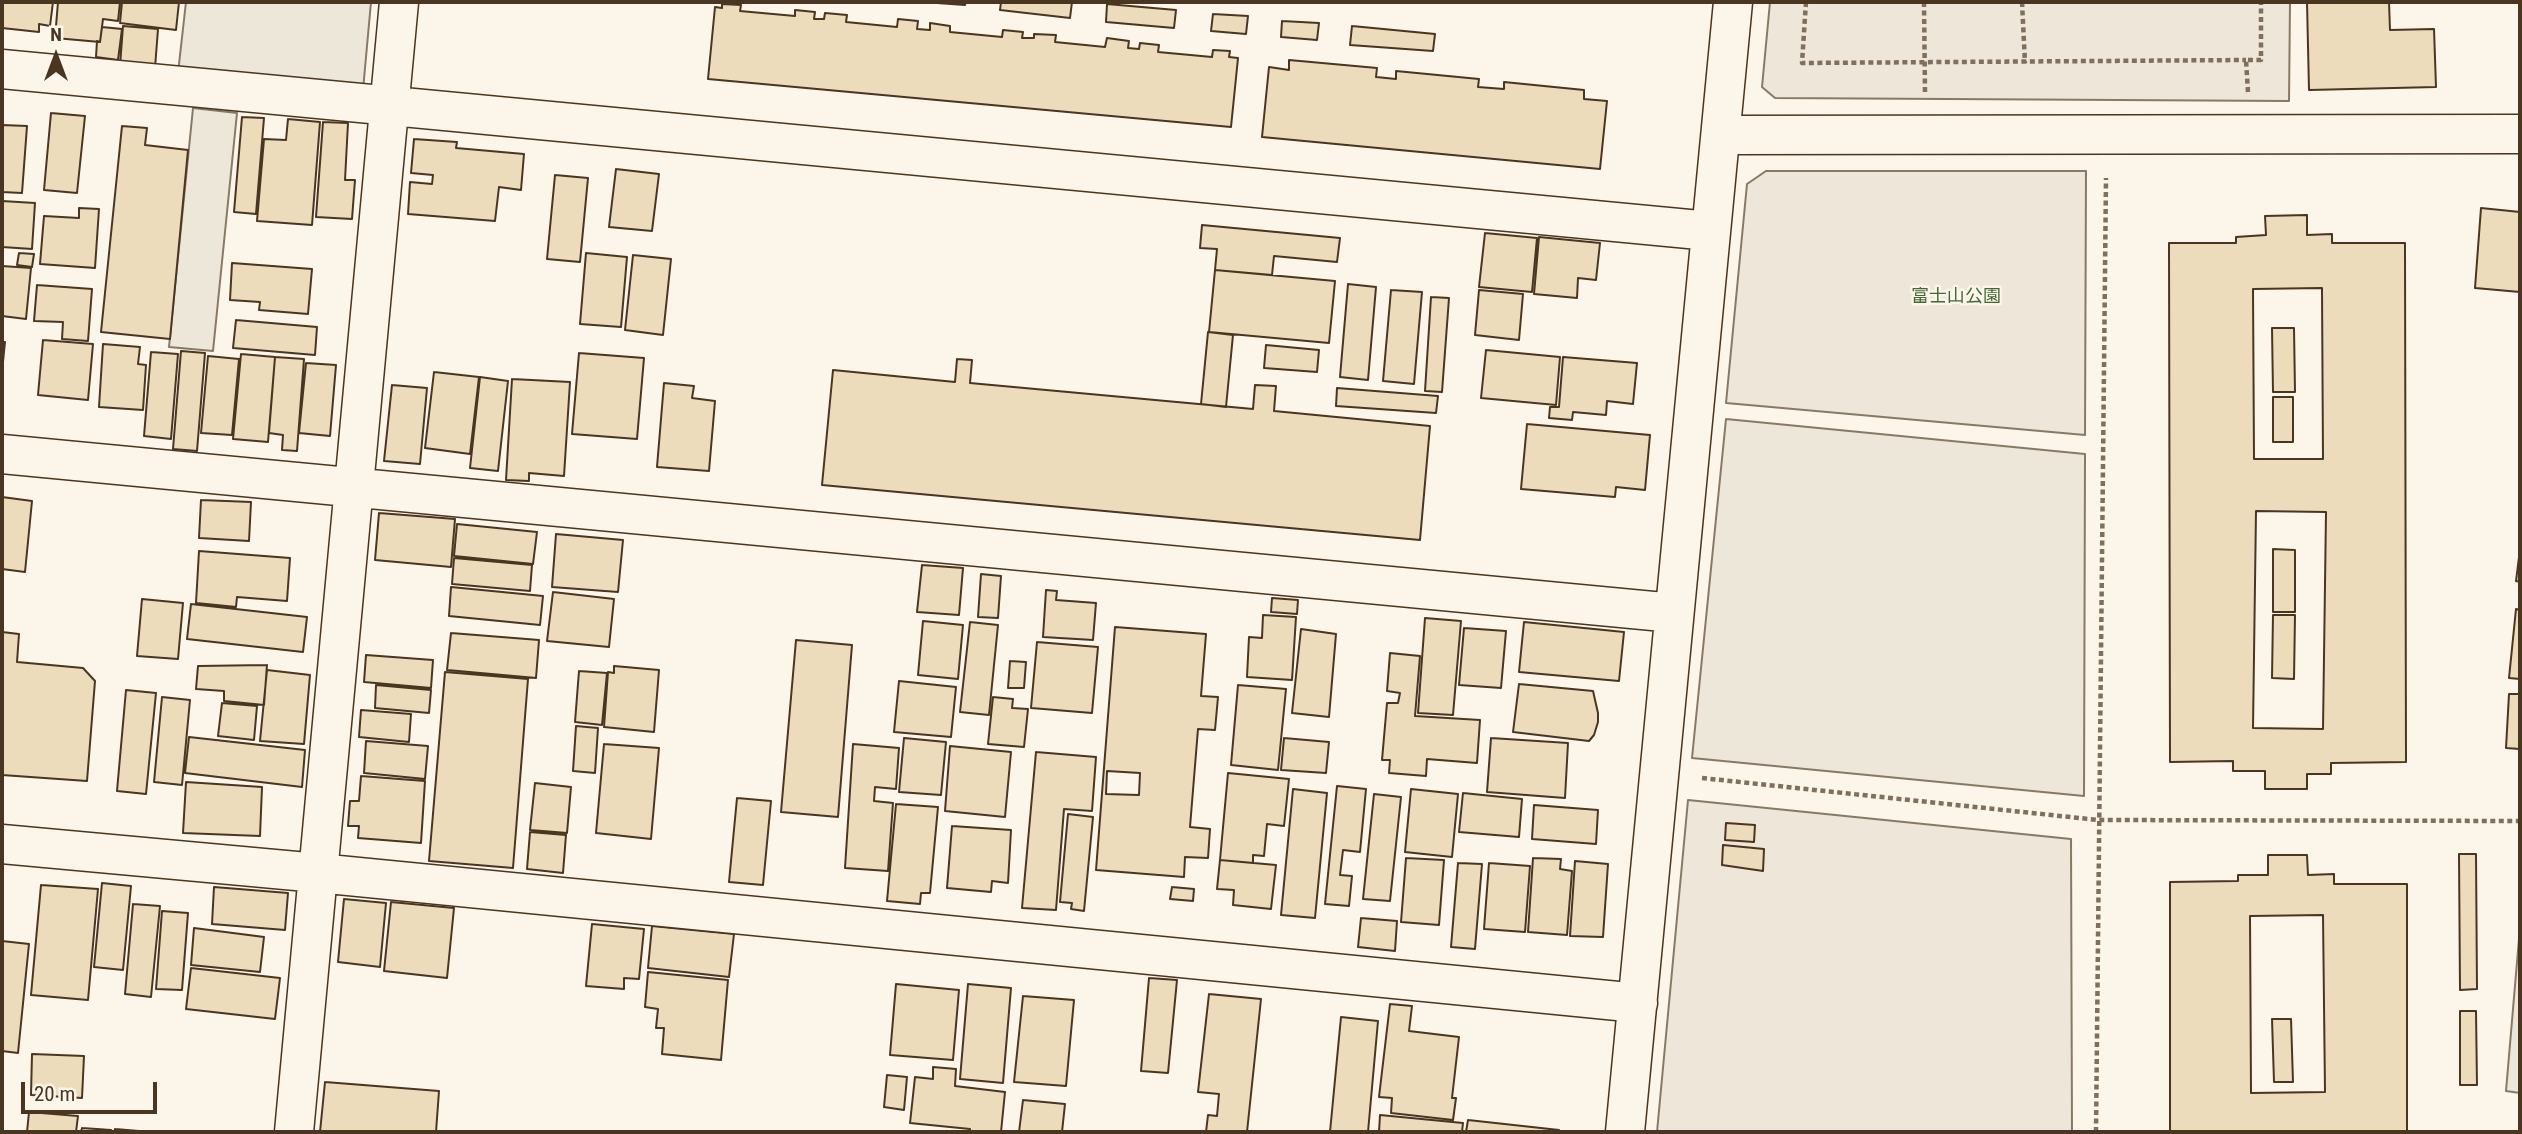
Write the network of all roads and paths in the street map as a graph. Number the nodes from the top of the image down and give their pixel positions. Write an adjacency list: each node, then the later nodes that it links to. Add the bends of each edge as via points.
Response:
1 (399, 2): 11 (street)
2 (1732, 2): 13 (street)
3 (1807, 2): 8 (path, via 1802,63)
4 (1924, 2): 8 (path)
5 (2022, 2): 9 (path)
6 (2261, 2): 7 (path, via 2261,60)
7 (2246, 60): 9 (path); 16 (path)
8 (1926, 62): 9 (path); 14 (path)
9 (2025, 63)
10 (2, 69): 11 (street)
11 (390, 106): 17 (street); 19 (street)
12 (2520, 134): 16 (street)
13 (1721, 135): 14 (street); 17 (street)
14 (1925, 135): 15 (street)
15 (2106, 135): 16 (street); 22 (path)
16 (2250, 135)
17 (1710, 231): 20 (street)
18 (2, 454): 19 (street)
19 (355, 488): 20 (street); 25 (street)
20 (1674, 613): 21 (street)
21 (1660, 773): 22 (path); 26 (street)
22 (2098, 820): 23 (path); 29 (path)
23 (2520, 821)
24 (2, 844): 25 (street)
25 (318, 873): 26 (street); 27 (street)
26 (1638, 1003): 28 (street)
27 (294, 1132)
28 (1625, 1132)
29 (2096, 1132)

